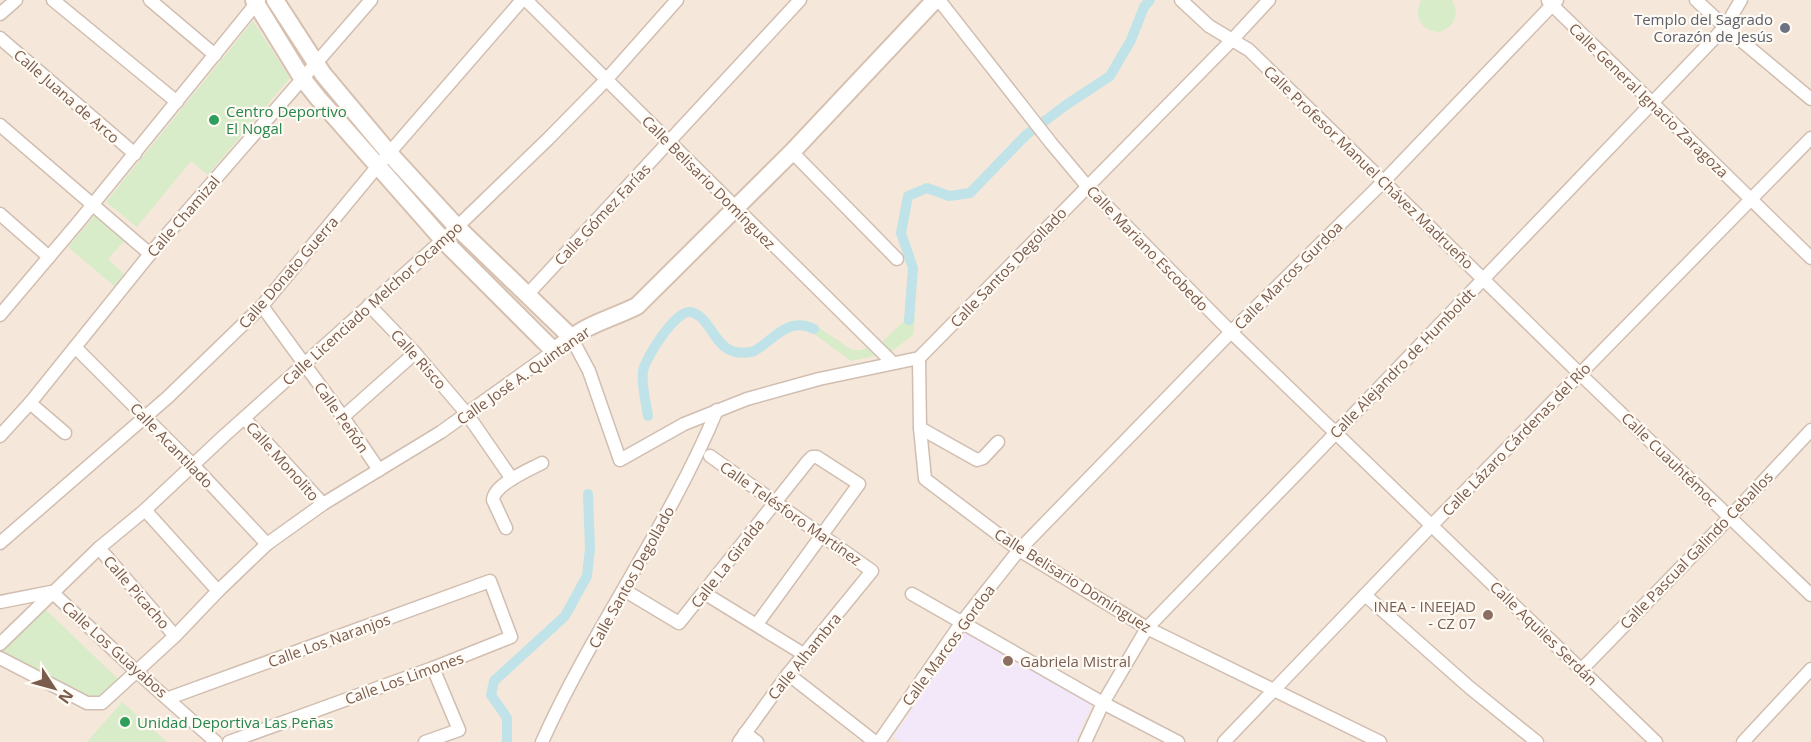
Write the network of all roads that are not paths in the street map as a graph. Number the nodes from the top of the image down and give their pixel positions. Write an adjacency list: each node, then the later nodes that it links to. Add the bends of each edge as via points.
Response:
1 (16, 0): 16 (street)
2 (53, 0): 25 (street)
3 (150, 0): 20 (street)
4 (275, 0): 21 (street)
5 (371, 0): 21 (street, Calle Chamizal)
6 (524, 0): 23 (street, Calle Belisario Domínguez); 31 (street, Calle Donato Guerra)
7 (677, 0): 23 (street, Calle Licenciado Melchor Ocampo)
8 (800, 0): 29 (street, Calle Gómez Farías)
9 (937, 0): 30 (street, Calle José A. Quintanar); 35 (street, Calle Mariano Escobedo)
10 (1181, 0): 19 (street, Calle Profesor Manuel Chávez Madrueño, via 1209,26)
11 (1269, 0): 19 (street, Calle Santos Degollado)
12 (1696, 0): 17 (street)
13 (1741, 0): 17 (street, Calle Alejandro de Humboldt)
14 (257, 1): 20 (street); 22 (street)
15 (1552, 2): 26 (street, Calle General Ignacio Zaragoza); 34 (street, Calle Marcos Gurdoa)
16 (0, 14)
17 (1725, 27): 24 (street); 26 (street, Calle Alejandro de Humboldt)
18 (0, 38): 32 (street, Calle Juana de Arco)
19 (1232, 40): 34 (street, Calle Profesor Manuel Chávez Madrueño, via 1249,50); 35 (street, Calle Santos Degollado)
20 (215, 55): 25 (street)
21 (315, 63): 22 (street, Calle Chamizal); 31 (street)
22 (302, 78): 33 (street); 42 (street, Calle Chamizal)
23 (606, 80): 29 (street, Calle Belisario Domínguez); 40 (street, Calle Licenciado Melchor Ocampo)
24 (1811, 99)
25 (177, 102): 32 (street)
26 (1652, 103): 36 (street, Calle General Ignacio Zaragoza); 46 (street, Calle Alejandro de Humboldt)
27 (0, 125): 37 (street)
28 (1811, 138): 36 (street, Calle Lázaro Cárdenas del Río)
29 (669, 142): 38 (street, Calle Belisario Domínguez); 47 (street, Calle Gómez Farías)
30 (792, 152): 38 (street, Calle José A. Quintanar); 45 (street)
31 (389, 153): 33 (street, Calle Donato Guerra); 40 (street)
32 (135, 154): 37 (street)
33 (377, 167): 41 (street); 49 (street, Calle Donato Guerra)
34 (1383, 182): 46 (street, Calle Profesor Manuel Chávez Madrueño); 51 (street, Calle Marcos Gurdoa)
35 (1088, 186): 51 (street, Calle Mariano Escobedo); 56 (street, Calle Santos Degollado)
36 (1751, 200): 44 (street, Calle General Ignacio Zaragoza); 59 (street, Calle Lázaro Cárdenas del Río)
37 (93, 205): 42 (street); 43 (street)
38 (736, 208): 52 (street, Calle José A. Quintanar, via 637,306); 57 (street, Calle Belisario Domínguez)
39 (0, 214): 43 (street)
40 (457, 226): 41 (street, Calle Licenciado Melchor Ocampo); 47 (street)
41 (443, 240): 48 (street, Calle Licenciado Melchor Ocampo); 54 (street)
42 (150, 254): 53 (street, Calle Chamizal)
43 (49, 257): 50 (street)
44 (1811, 258)
45 (897, 259)
46 (1482, 279): 59 (street, Calle Profesor Manuel Chávez Madrueño); 68 (street, Calle Alejandro de Humboldt)
47 (527, 295): 52 (street)
48 (369, 304): 55 (street, Calle Risco); 58 (street, Calle Licenciado Melchor Ocampo)
49 (262, 306): 58 (street, Calle Peñón); 63 (street, Calle Donato Guerra)
50 (2, 308)
51 (1231, 332): 68 (street, Calle Mariano Escobedo); 87 (street, Calle Marcos Gurdoa)
52 (571, 337): 54 (street, Calle José A. Quintanar); 61 (street, via 589,371 620,460)
53 (75, 347): 60 (street, Calle Chamizal); 63 (street, Calle Acantilado)
54 (554, 351): 62 (street, Calle José A. Quintanar)
55 (415, 353): 62 (street, Calle Risco); 64 (street)
56 (919, 358): 57 (street); 66 (street, Calle Belisario Domínguez)
57 (893, 363): 61 (street, via 819,379)
58 (304, 364): 64 (street, Calle Peñón); 65 (street, Calle Licenciado Melchor Ocampo)
59 (1580, 374): 80 (street, Calle Cuauhtémoc); 81 (street, Calle Lázaro Cárdenas del Río)
60 (30, 403): 69 (street); 70 (street, Calle Chamizal)
61 (717, 410): 89 (street, Calle Santos Degollado, via 700,450)
62 (467, 414): 75 (street, Calle José A. Quintanar); 76 (street, Calle Risco)
63 (145, 416): 74 (street, Calle Acantilado); 84 (street, Calle Donato Guerra)
64 (343, 417): 75 (street, Calle Peñón)
65 (244, 418): 74 (street, Calle Licenciado Melchor Ocampo); 78 (street, Calle Monolito)
66 (920, 428): 71 (street, via 978,460); 87 (street, Calle Belisario Domínguez, via 925,478)
67 (1811, 430): 80 (street, Calle Pascual Galindo Ceballos)
68 (1335, 432): 81 (street, Calle Mariano Escobedo); 99 (street, Calle Alejandro de Humboldt)
69 (65, 433)
70 (0, 436)
71 (998, 441)
72 (710, 456): 77 (street, Calle Telésforo Martínez)
73 (542, 464): 76 (street)
74 (192, 465): 79 (street, Calle Licenciado Melchor Ocampo); 85 (street, Calle Acantilado)
75 (379, 470): 78 (street, Calle José A. Quintanar)
76 (512, 479): 82 (street, via 493,495)
77 (776, 501): 83 (street, Calle Telésforo Martínez); 83 (street, Calle La Giralda, via 812,458 817,457 859,484); 92 (street, Calle La Giralda)
78 (323, 504): 85 (street, Calle José A. Quintanar)
79 (145, 510): 86 (street, Calle Licenciado Melchor Ocampo); 90 (street)
80 (1730, 517): 95 (street, Calle Cuauhtémoc); 106 (street, Calle Pascual Galindo Ceballos)
81 (1432, 525): 94 (street, Calle Lázaro Cárdenas del Río); 106 (street, Calle Aquiles Serdán)
82 (506, 528)
83 (822, 535): 88 (street, Calle Telésforo Martínez); 98 (street)
84 (0, 543)
85 (267, 544): 90 (street, Calle José A. Quintanar)
86 (99, 548): 91 (street, Calle Licenciado Melchor Ocampo); 100 (street, Calle Picacho)
87 (1019, 550): 97 (street, Calle Marcos Gordoa); 99 (street, Calle Belisario Domínguez)
88 (872, 571): 103 (street, Calle Alhambra)
89 (624, 590): 92 (street, Calle La Giralda, via 679,623); 117 (street, Calle Santos Degollado)
90 (218, 591): 100 (street, Calle José A. Quintanar)
91 (52, 592): 96 (street, Calle Los Guayabos); 102 (street, Calle Licenciado Melchor Ocampo); 108 (street, Calle Los Guayabos)
92 (704, 593): 98 (street)
93 (912, 594): 97 (street)
94 (1365, 595): 110 (street, Calle Lázaro Cárdenas del Río); 124 (street)
95 (1811, 596)
96 (0, 602)
97 (962, 622): 112 (street); 119 (street, Calle Marcos Gordoa)
98 (757, 624): 103 (street)
99 (1146, 628): 110 (street, Calle Belisario Domínguez); 112 (street, Calle Alejandro de Humboldt)
100 (175, 636): 108 (street, Calle José A. Quintanar)
101 (511, 637): 105 (street, Calle Los Limones); 111 (street, Calle Los Naranjos, via 490,581)
102 (0, 644)
103 (805, 654): 109 (street, Calle Alhambra)
104 (0, 658): 108 (street, Calle José A. Quintanar, via 87,703 102,703)
105 (433, 668): 115 (street, Calle Los Limones); 116 (street, via 459,730)
106 (1581, 669): 125 (street, Calle Aquiles Serdán)
107 (1811, 669): 126 (street)
108 (136, 671): 111 (street, Calle Los Guayabos)
109 (788, 674): 113 (street, Calle Alhambra); 119 (street)
110 (1274, 689): 122 (street, Calle Lázaro Cárdenas del Río); 123 (street, Calle Belisario Domínguez)
111 (169, 699): 114 (street, Calle Los Guayabos)
112 (1103, 703): 120 (street, Calle Alejandro de Humboldt); 121 (street)
113 (742, 737): 118 (street)
114 (216, 742)
115 (229, 742)
116 (425, 742)
117 (543, 742)
118 (757, 742)
119 (877, 742)
120 (1085, 742)
121 (1178, 742)
122 (1224, 742)
123 (1380, 742)
124 (1537, 742)
125 (1656, 742)
126 (1743, 742)

